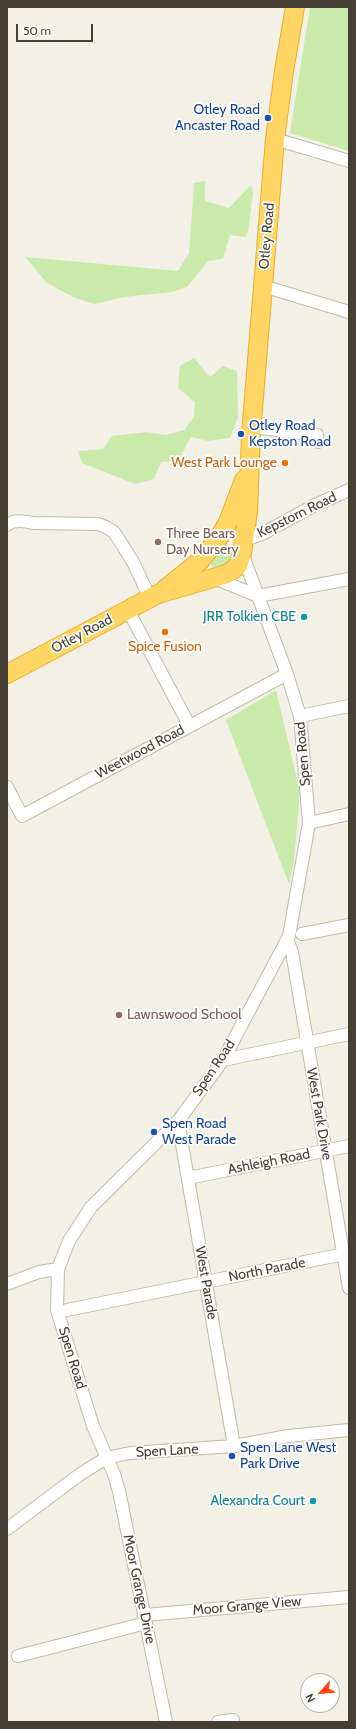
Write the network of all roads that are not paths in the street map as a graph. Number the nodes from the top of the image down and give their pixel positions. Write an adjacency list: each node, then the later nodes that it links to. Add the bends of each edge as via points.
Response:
1 (295, 7): 2 (highway, Otley Road)
2 (275, 139): 3 (street); 4 (highway, Otley Road)
3 (349, 161)
4 (263, 286): 5 (street); 6 (highway, Otley Road)
5 (349, 312)
6 (252, 427): 7 (street, via 317,435); 8 (highway, Otley Road)
7 (318, 442)
8 (250, 466): 11 (highway, Otley Road); 12 (highway, Otley Road)
9 (349, 490): 12 (street, Kepstorn Road, via 315,505)
10 (7, 525): 16 (street, via 11,522 26,521 94,524 106,527 114,532)
11 (220, 536): 12 (highway); 13 (highway, Otley Road)
12 (243, 547): 14 (highway, Otley Road, via 238,566 227,574); 17 (street, Spen Road)
13 (200, 561): 14 (highway); 16 (highway, Otley Road)
14 (214, 578): 16 (highway, Otley Road); 17 (street)
15 (349, 579): 17 (street)
16 (154, 596): 18 (highway, Otley Road)
17 (258, 596): 20 (street, Spen Road)
18 (128, 610): 19 (highway, Otley Road); 23 (street)
19 (7, 674)
20 (287, 674): 22 (street, Spen Road); 23 (street, Weetwood Road)
21 (349, 706): 22 (street)
22 (300, 716): 26 (street, Spen Road)
23 (189, 725): 24 (street, Weetwood Road, via 22,816)
24 (7, 787)
25 (349, 814): 26 (street)
26 (309, 823): 29 (street, Spen Road)
27 (349, 925): 28 (street)
28 (302, 934)
29 (287, 940): 31 (street, West Park Drive, via 292,952); 32 (street, Spen Road)
30 (349, 1034): 31 (street)
31 (307, 1043): 32 (street); 35 (street, West Park Drive)
32 (223, 1060): 33 (street, Spen Road)
33 (178, 1121): 36 (street, West Parade); 38 (street, Spen Road, via 91,1207 70,1241)
34 (349, 1146): 35 (street, Ashleigh Road)
35 (326, 1151): 36 (street, Ashleigh Road); 37 (street, West Park Drive)
36 (188, 1178): 39 (street, West Parade)
37 (346, 1254): 39 (street, North Parade); 41 (street, West Park Drive)
38 (58, 1269): 40 (street, via 39,1272); 45 (street, Spen Road, via 57,1310 93,1426)
39 (206, 1282): 42 (street, North Parade); 44 (street, West Parade)
40 (7, 1284)
41 (349, 1288)
42 (67, 1310)
43 (349, 1430): 44 (street, Spen Lane, via 288,1436)
44 (234, 1446): 45 (street, Spen Lane, via 130,1453)
45 (106, 1458): 46 (street, Spen Lane); 48 (street, Moor Grange Drive, via 119,1491)
46 (7, 1528)
47 (349, 1597): 48 (street, Moor Grange View)
48 (145, 1619): 49 (street, Moor Grange View); 51 (street, Moor Grange Drive)
49 (18, 1656)
50 (233, 1720): 52 (street)
51 (166, 1722)
52 (218, 1722)

